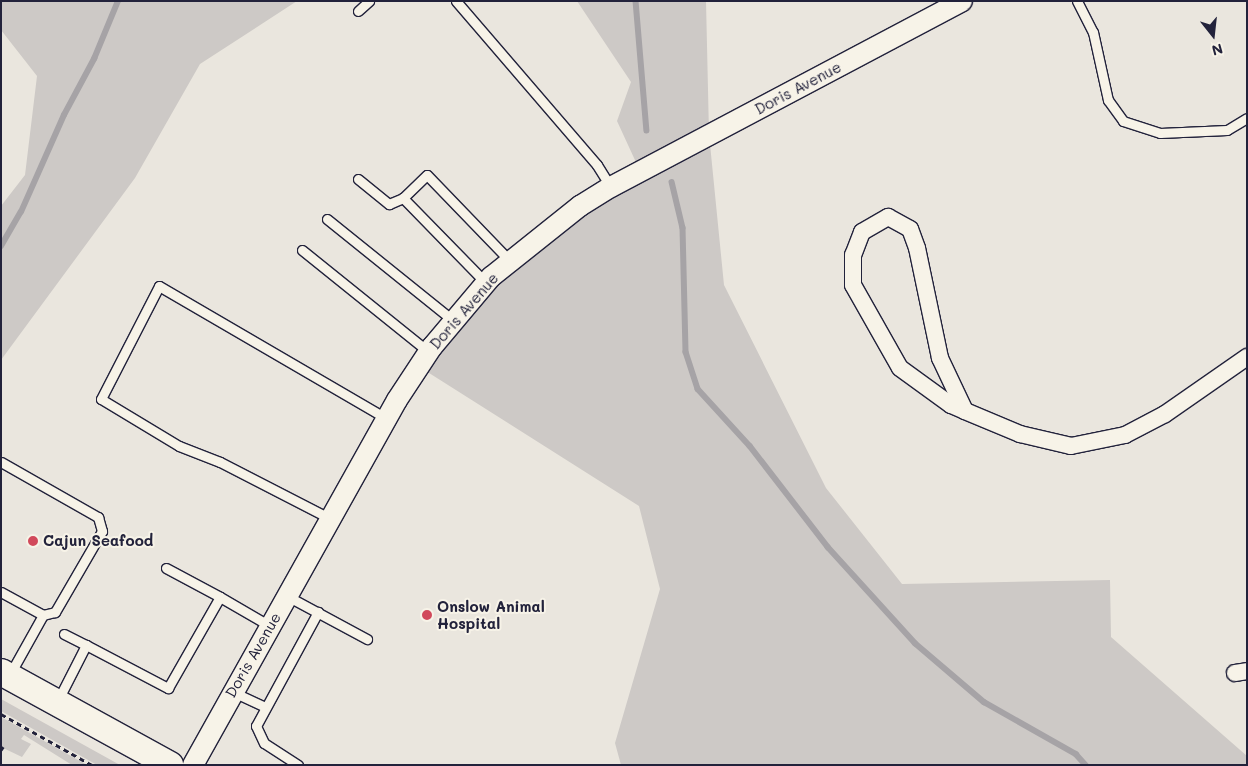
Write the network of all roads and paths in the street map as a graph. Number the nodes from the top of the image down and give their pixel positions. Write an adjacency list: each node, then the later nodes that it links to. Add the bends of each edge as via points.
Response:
1 (369, 1): 5 (lane)
2 (456, 1): 8 (lane, via 597,165)
3 (962, 1): 8 (street, Doris Avenue)
4 (1077, 1): 6 (lane, via 1093,32 1108,100 1123,121 1160,133 1227,130)
5 (358, 11)
6 (1247, 118)
7 (358, 179): 9 (lane, via 389,204)
8 (611, 186): 12 (street, Doris Avenue)
9 (403, 198): 12 (lane, via 427,175); 13 (lane)
10 (327, 218): 14 (lane)
11 (302, 250): 15 (lane)
12 (510, 261): 13 (street, Doris Avenue)
13 (486, 283): 14 (street, Doris Avenue)
14 (454, 321): 15 (street, Doris Avenue)
15 (429, 352): 18 (street, Doris Avenue)
16 (1247, 356): 17 (street, via 1165,414 1125,435 1071,446 1020,434)
17 (965, 411): 17 (street, via 951,405 900,368 853,285 853,255 862,232 888,217 910,229 917,248 940,358)
18 (386, 418): 20 (street, Doris Avenue); 20 (lane, via 159,286 100,398 179,446 220,462)
19 (1, 462): 26 (lane, via 98,517 102,531 54,612)
20 (330, 518): 23 (street, Doris Avenue)
21 (166, 568): 24 (lane)
22 (1, 592): 26 (lane)
23 (287, 596): 25 (lane); 27 (street, Doris Avenue)
24 (220, 597): 27 (lane); 30 (lane, via 168,688)
25 (318, 612): 29 (lane); 34 (lane)
26 (43, 615): 31 (lane)
27 (270, 626): 32 (street, Doris Avenue)
28 (64, 634): 30 (lane)
29 (367, 639)
30 (86, 645): 33 (lane)
31 (5, 674): 33 (main road)
32 (232, 692): 34 (lane); 39 (street, Doris Avenue)
33 (57, 702): 38 (main road)
34 (265, 707): 36 (lane, via 256,726 264,743)
35 (1, 714): 37 (path)
36 (285, 762): 40 (lane)
37 (92, 765)
38 (170, 765)
39 (193, 765)
40 (298, 765)

